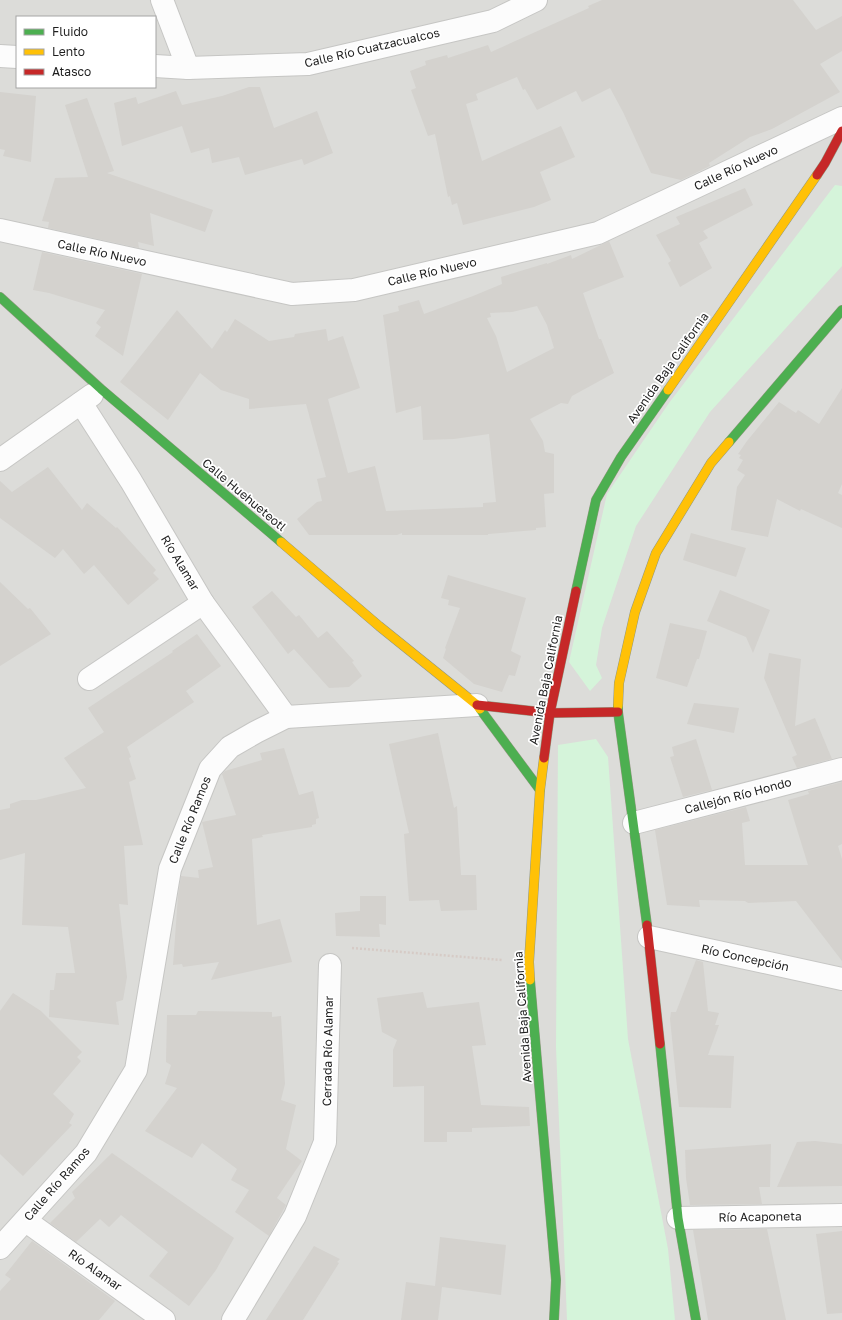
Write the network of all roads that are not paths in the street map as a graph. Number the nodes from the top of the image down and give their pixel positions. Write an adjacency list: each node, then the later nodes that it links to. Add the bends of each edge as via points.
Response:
1 (162, 0): 6 (street)
2 (536, 0): 6 (street, Calle Río Cuatzacualcos, via 493,20 308,64)
3 (0, 56): 4 (street)
4 (16, 57)
5 (156, 66): 6 (street, Calle Río Cuatzacualcos)
6 (188, 68)
7 (842, 118): 11 (street, Calle Río Nuevo, via 598,233 354,290 292,294)
8 (842, 131): 9 (street, Avenida Baja California)
9 (825, 163): 10 (street); 21 (street, Avenida Baja California, via 621,457 596,500)
10 (836, 164)
11 (0, 230)
12 (0, 297): 14 (street, Calle Huehueteotl)
13 (842, 310): 20 (street, via 711,463 656,553 635,612 619,683)
14 (101, 389): 15 (street); 19 (street, Calle Huehueteotl, via 379,626)
15 (80, 403): 16 (street); 17 (street, Río Alamar, via 131,481)
16 (0, 460)
17 (203, 603): 18 (street); 22 (street, Río Alamar)
18 (89, 679)
19 (477, 706): 21 (street, Calle Río Ramos); 22 (street, Calle Río Ramos); 24 (street, Calle Huehueteotl)
20 (618, 712): 21 (street, Calle Río Ramos); 25 (street)
21 (550, 713): 24 (street, Avenida Baja California)
22 (286, 717): 31 (street, Calle Río Ramos, via 230,747 210,769 170,869 136,1070 86,1153)
23 (842, 769): 25 (street, Callejón Río Hondo)
24 (540, 790): 35 (street, Avenida Baja California, via 529,962 556,1280)
25 (634, 823): 26 (street)
26 (648, 936): 28 (street, Río Concepción); 30 (street)
27 (330, 965): 34 (street, Cerrada Río Alamar, via 325,1142 295,1216)
28 (842, 979)
29 (842, 1215): 30 (street, Río Acaponeta)
30 (678, 1218): 36 (street)
31 (26, 1221): 32 (street, Calle Río Ramos); 33 (street, Río Alamar)
32 (0, 1248)
33 (164, 1320)
34 (233, 1320)
35 (554, 1320)
36 (696, 1320)

